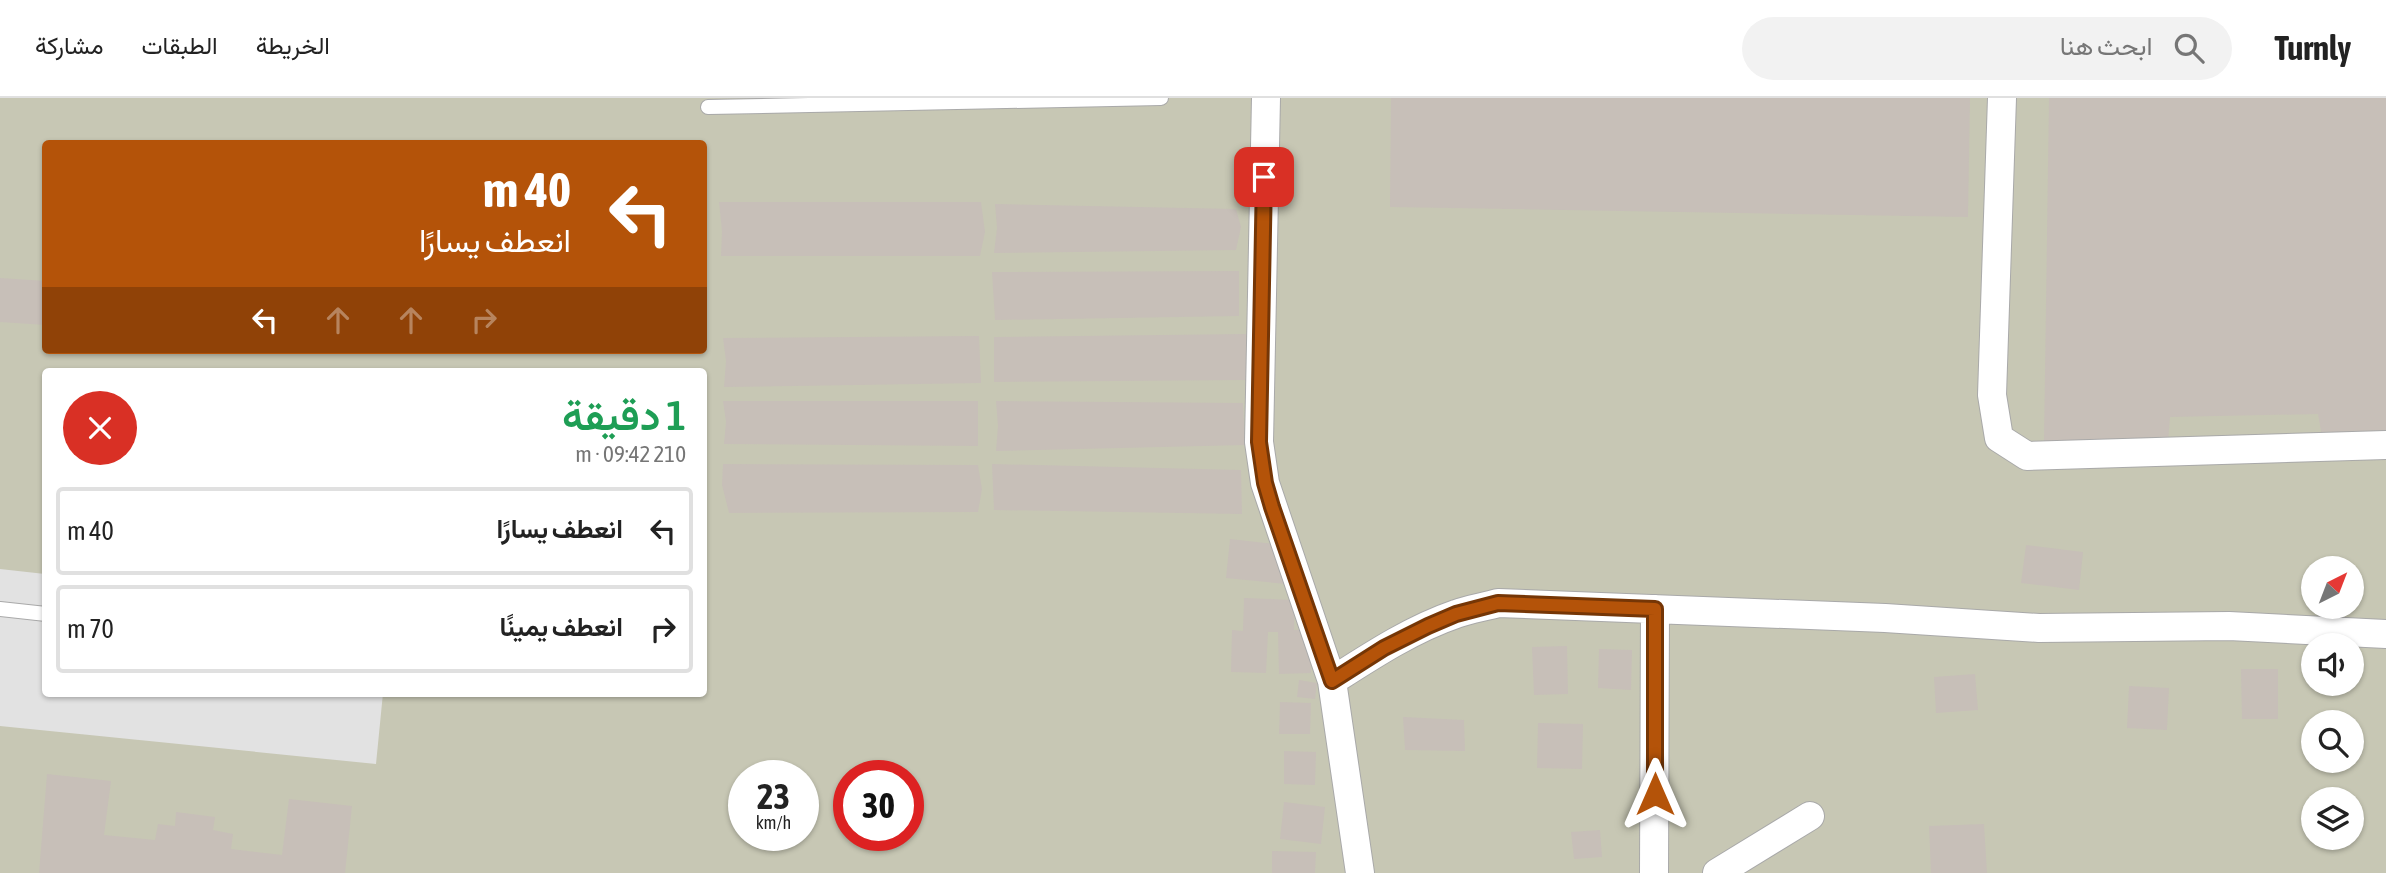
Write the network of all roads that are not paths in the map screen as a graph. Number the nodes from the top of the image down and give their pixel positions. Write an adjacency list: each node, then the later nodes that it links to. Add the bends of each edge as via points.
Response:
1 (1160, 98): 4 (lane)
2 (1266, 98): 10 (street, via 1259,442 1272,507)
3 (2002, 98): 5 (street, via 1992,394 1999,438 2026,456)
4 (708, 107)
5 (2386, 445)
6 (0, 609): 8 (lane)
7 (1655, 609): 9 (street, via 2039,628 2229,626); 10 (street, via 1498,603 1428,626); 13 (street)
8 (42, 614)
9 (2386, 634)
10 (1332, 681): 12 (street)
11 (1810, 816): 14 (street)
12 (1360, 873)
13 (1654, 873)
14 (1717, 873)

